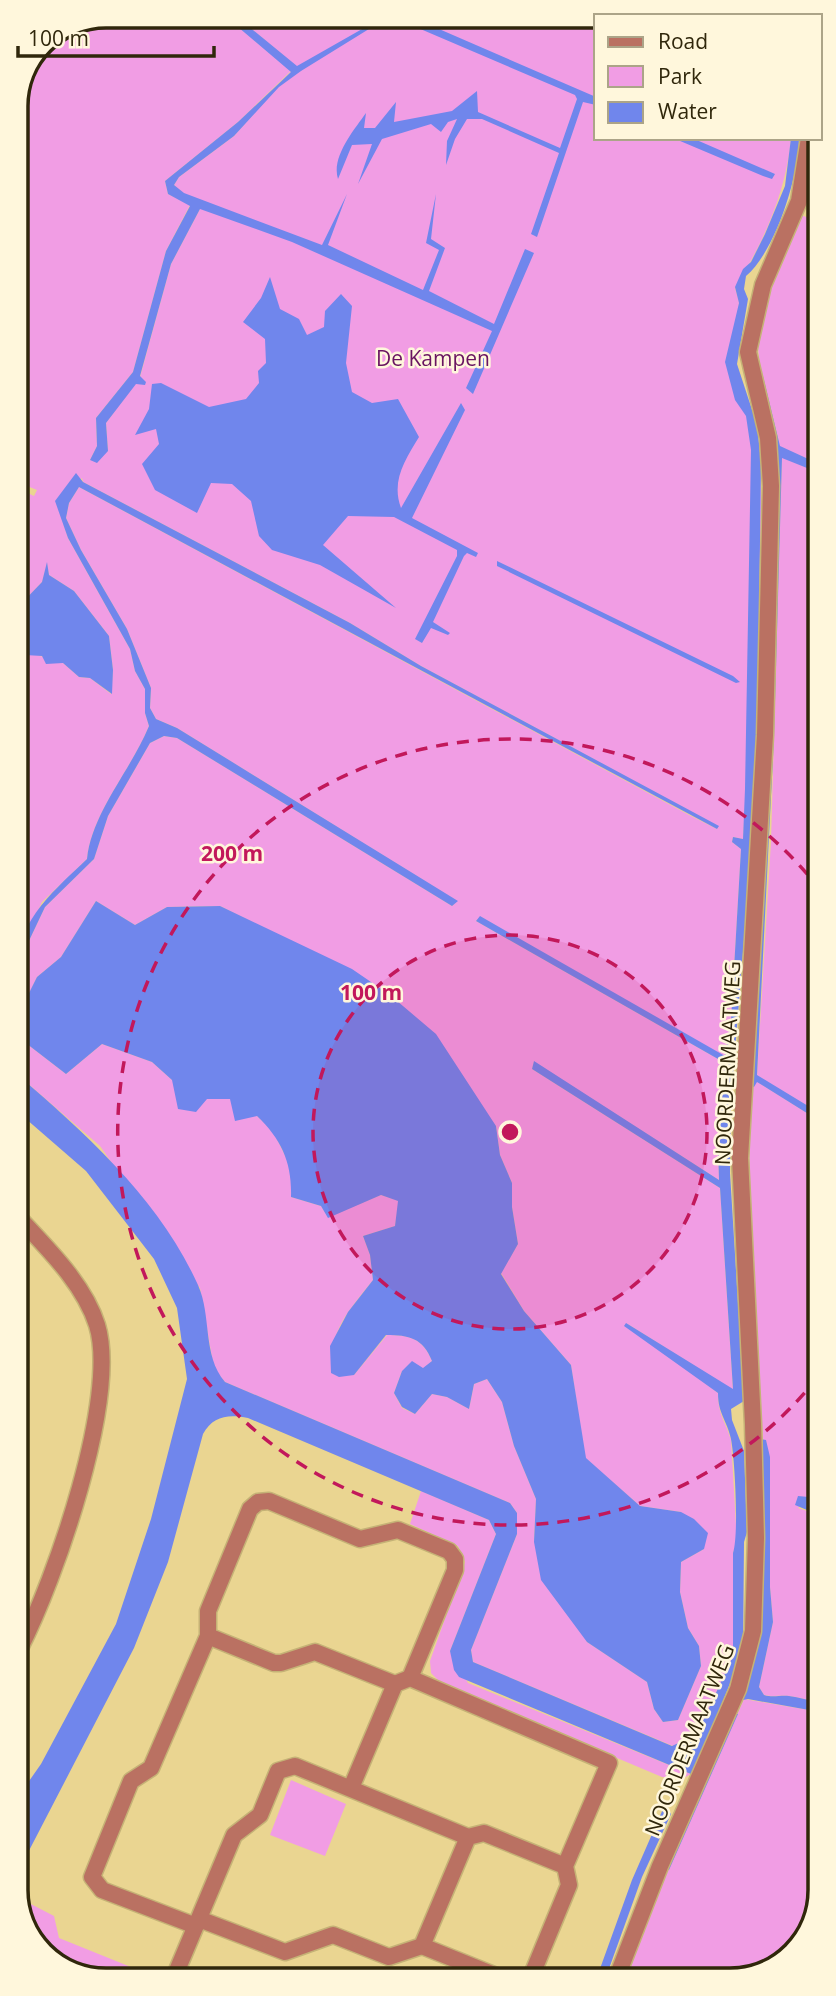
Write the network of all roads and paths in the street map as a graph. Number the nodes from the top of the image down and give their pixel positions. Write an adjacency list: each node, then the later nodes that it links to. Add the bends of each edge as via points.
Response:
1 (808, 144): 14 (street, NOORDERMAATWEG, via 799,201 763,285 748,352 768,438 771,486 762,808 740,1158 753,1424 753,1631 738,1689)
2 (28, 1228): 3 (street, via 88,1304 104,1360 100,1398 72,1514)
3 (28, 1630)
4 (208, 1636): 5 (street, via 274,1662 315,1652); 5 (street, via 208,1611 250,1509 258,1502 269,1501 360,1539 398,1530 452,1555 455,1570); 9 (street, via 151,1768 131,1781 93,1877 102,1890)
5 (402, 1681): 6 (street); 8 (street, via 609,1763)
6 (351, 1788): 7 (street); 9 (street, via 295,1766 278,1772 260,1815 234,1835)
7 (468, 1837): 8 (street, via 484,1833); 10 (street)
8 (565, 1866): 13 (street, via 569,1885)
9 (198, 1922): 10 (street, via 285,1952 334,1935 389,1957); 11 (street)
10 (422, 1946): 12 (street)
11 (178, 1968)
12 (477, 1968)
13 (535, 1968)
14 (620, 1968)

